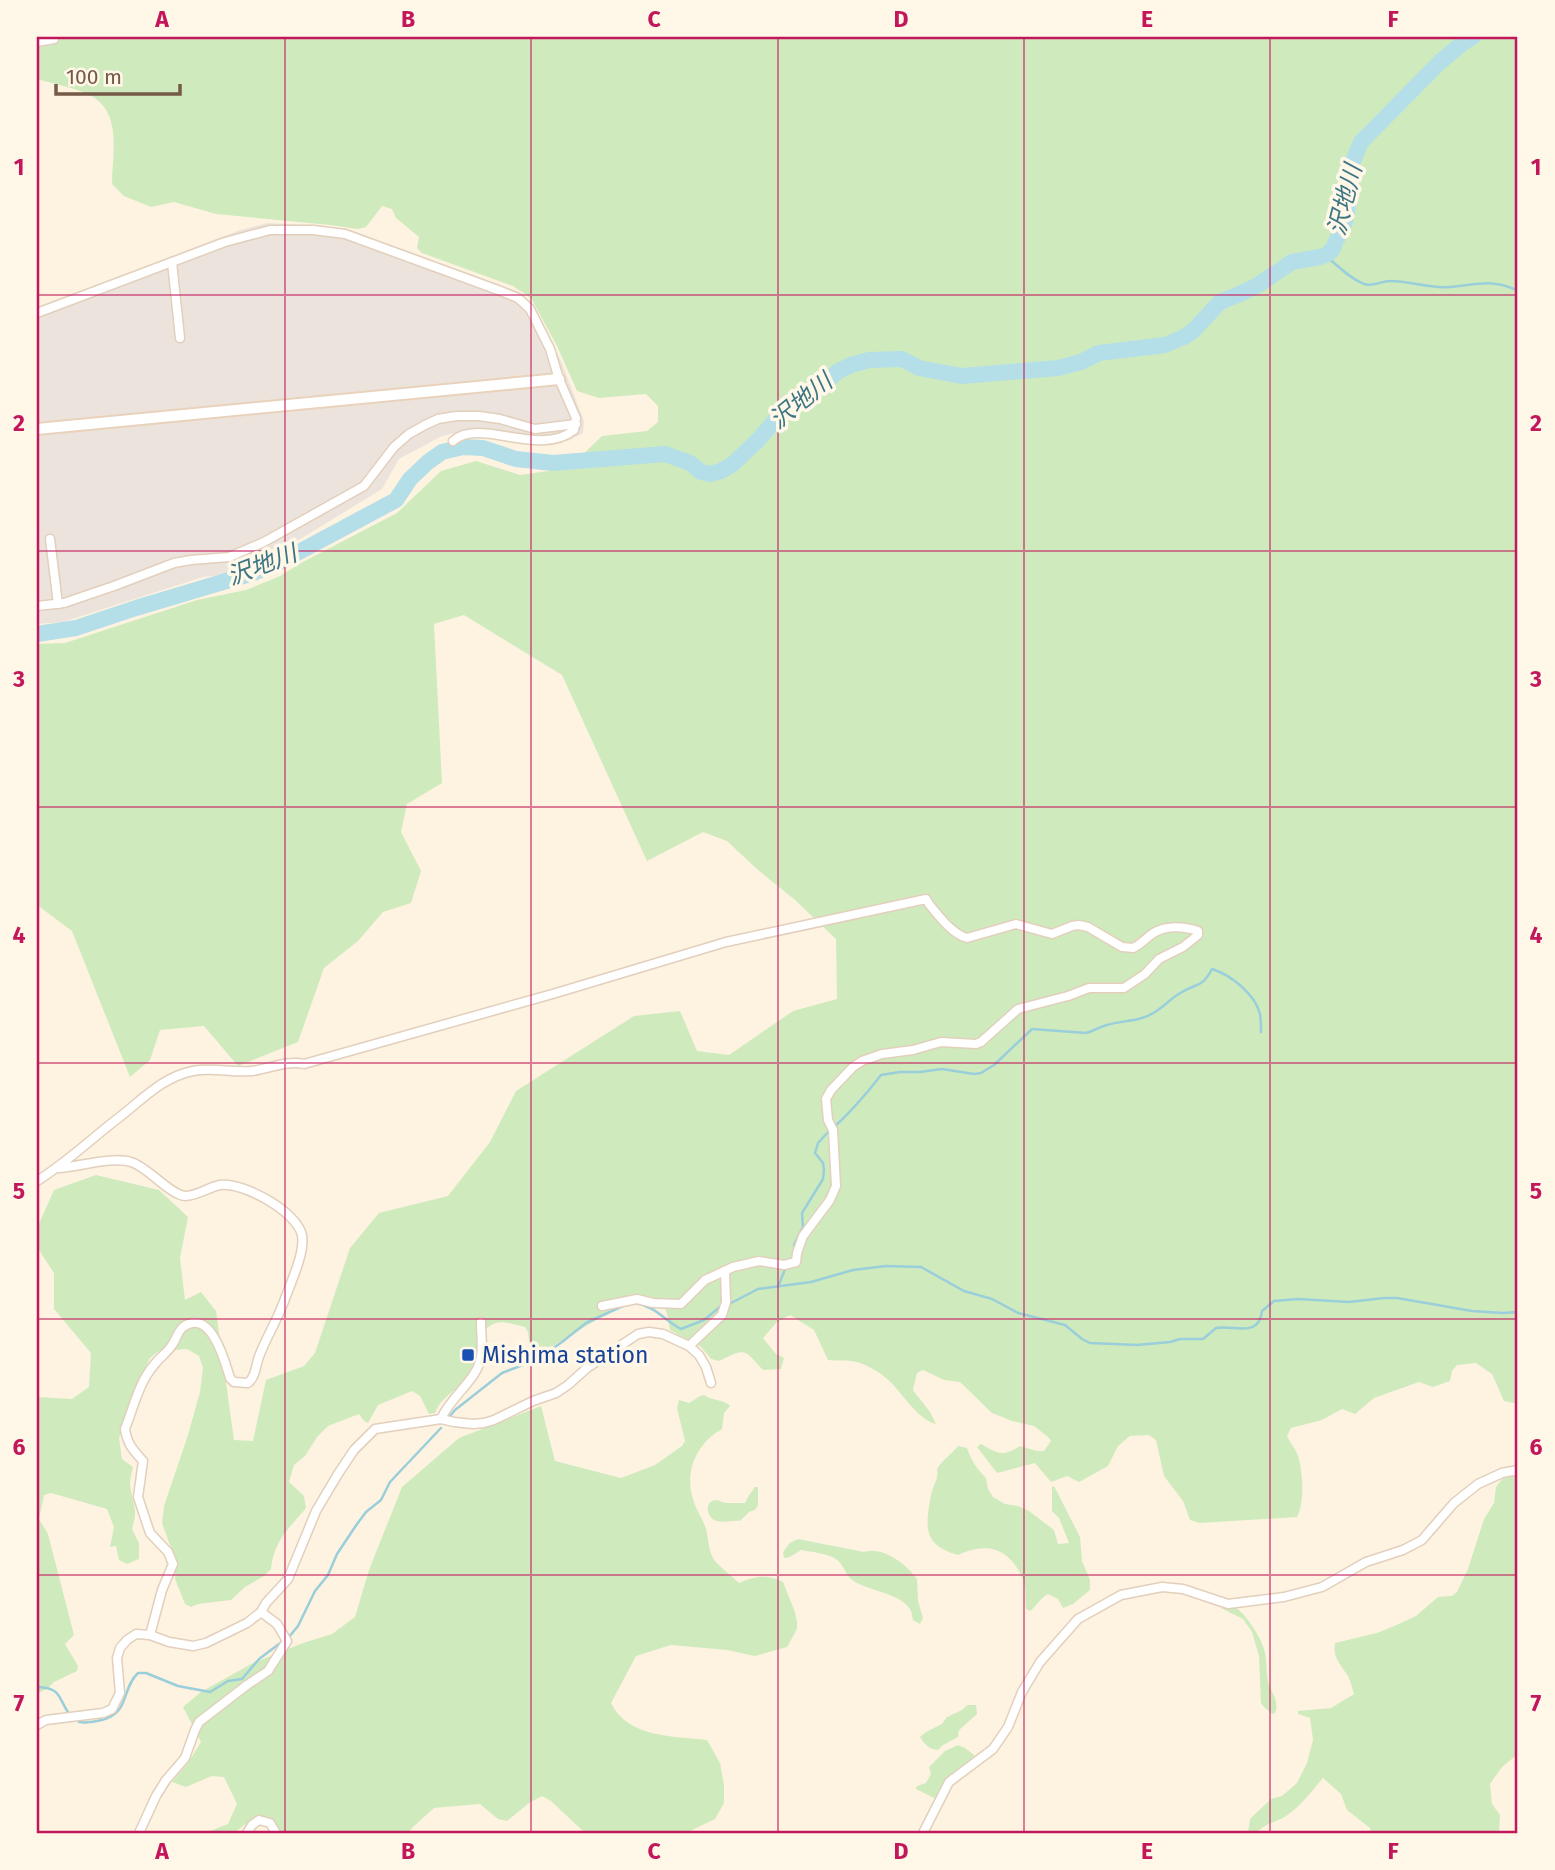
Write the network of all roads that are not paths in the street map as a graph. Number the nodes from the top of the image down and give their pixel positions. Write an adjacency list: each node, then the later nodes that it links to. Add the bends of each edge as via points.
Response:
1 (54, 39): 2 (street)
2 (37, 43)
3 (172, 262): 4 (street); 5 (street); 6 (street, via 270,230 345,234 518,298 530,309)
4 (37, 313)
5 (180, 338)
6 (559, 379): 7 (street); 8 (street)
7 (576, 424): 9 (street, via 570,433 537,441 470,433); 11 (street, via 536,429 479,416 439,419 394,447 364,486 264,542 229,557 174,564)
8 (37, 429)
9 (453, 441)
10 (50, 539): 11 (street)
11 (58, 604): 12 (street)
12 (37, 606)
13 (58, 1168): 14 (street); 15 (street, via 149,1092 193,1071 304,1064 726,942 926,899 953,930 967,938 1016,925 1048,934 1079,925 1133,948 1158,930 1198,931 1189,943 1158,959 1124,988 1089,988 1017,1009 976,1044 941,1042 881,1054 853,1067 826,1100 834,1130 835,1191 803,1236 796,1262 759,1261); 23 (street, via 124,1160 185,1196 221,1185 234,1186 267,1199 298,1225 302,1234 303,1248 254,1377 248,1383 233,1382 219,1343 208,1329 197,1323 186,1325 153,1366 125,1429 127,1442 143,1461 138,1497 150,1533 173,1564)
14 (37, 1181)
15 (725, 1270): 16 (street, via 705,1280 681,1304 637,1298); 18 (street, via 722,1315)
16 (602, 1306)
17 (481, 1322): 20 (street, via 478,1367)
18 (689, 1346): 19 (street, via 699,1355); 20 (street, via 663,1334 638,1334 556,1393 484,1423)
19 (711, 1383)
20 (441, 1419): 22 (street, via 376,1429 354,1450 316,1511 288,1579)
21 (1518, 1470): 28 (street, via 1478,1484 1454,1503 1422,1540 1366,1562 1322,1587 1228,1604 1162,1587 1121,1594 1078,1619 1040,1662 993,1749 949,1782)
22 (261, 1612): 23 (street, via 247,1623 193,1646); 25 (street, via 277,1623 285,1638 268,1671 199,1722 185,1758 156,1796)
23 (150, 1635): 24 (street, via 136,1634 120,1648 120,1693 112,1709)
24 (37, 1725)
25 (139, 1833)
26 (247, 1833): 27 (street, via 259,1820 270,1823)
27 (276, 1833)
28 (923, 1833)

